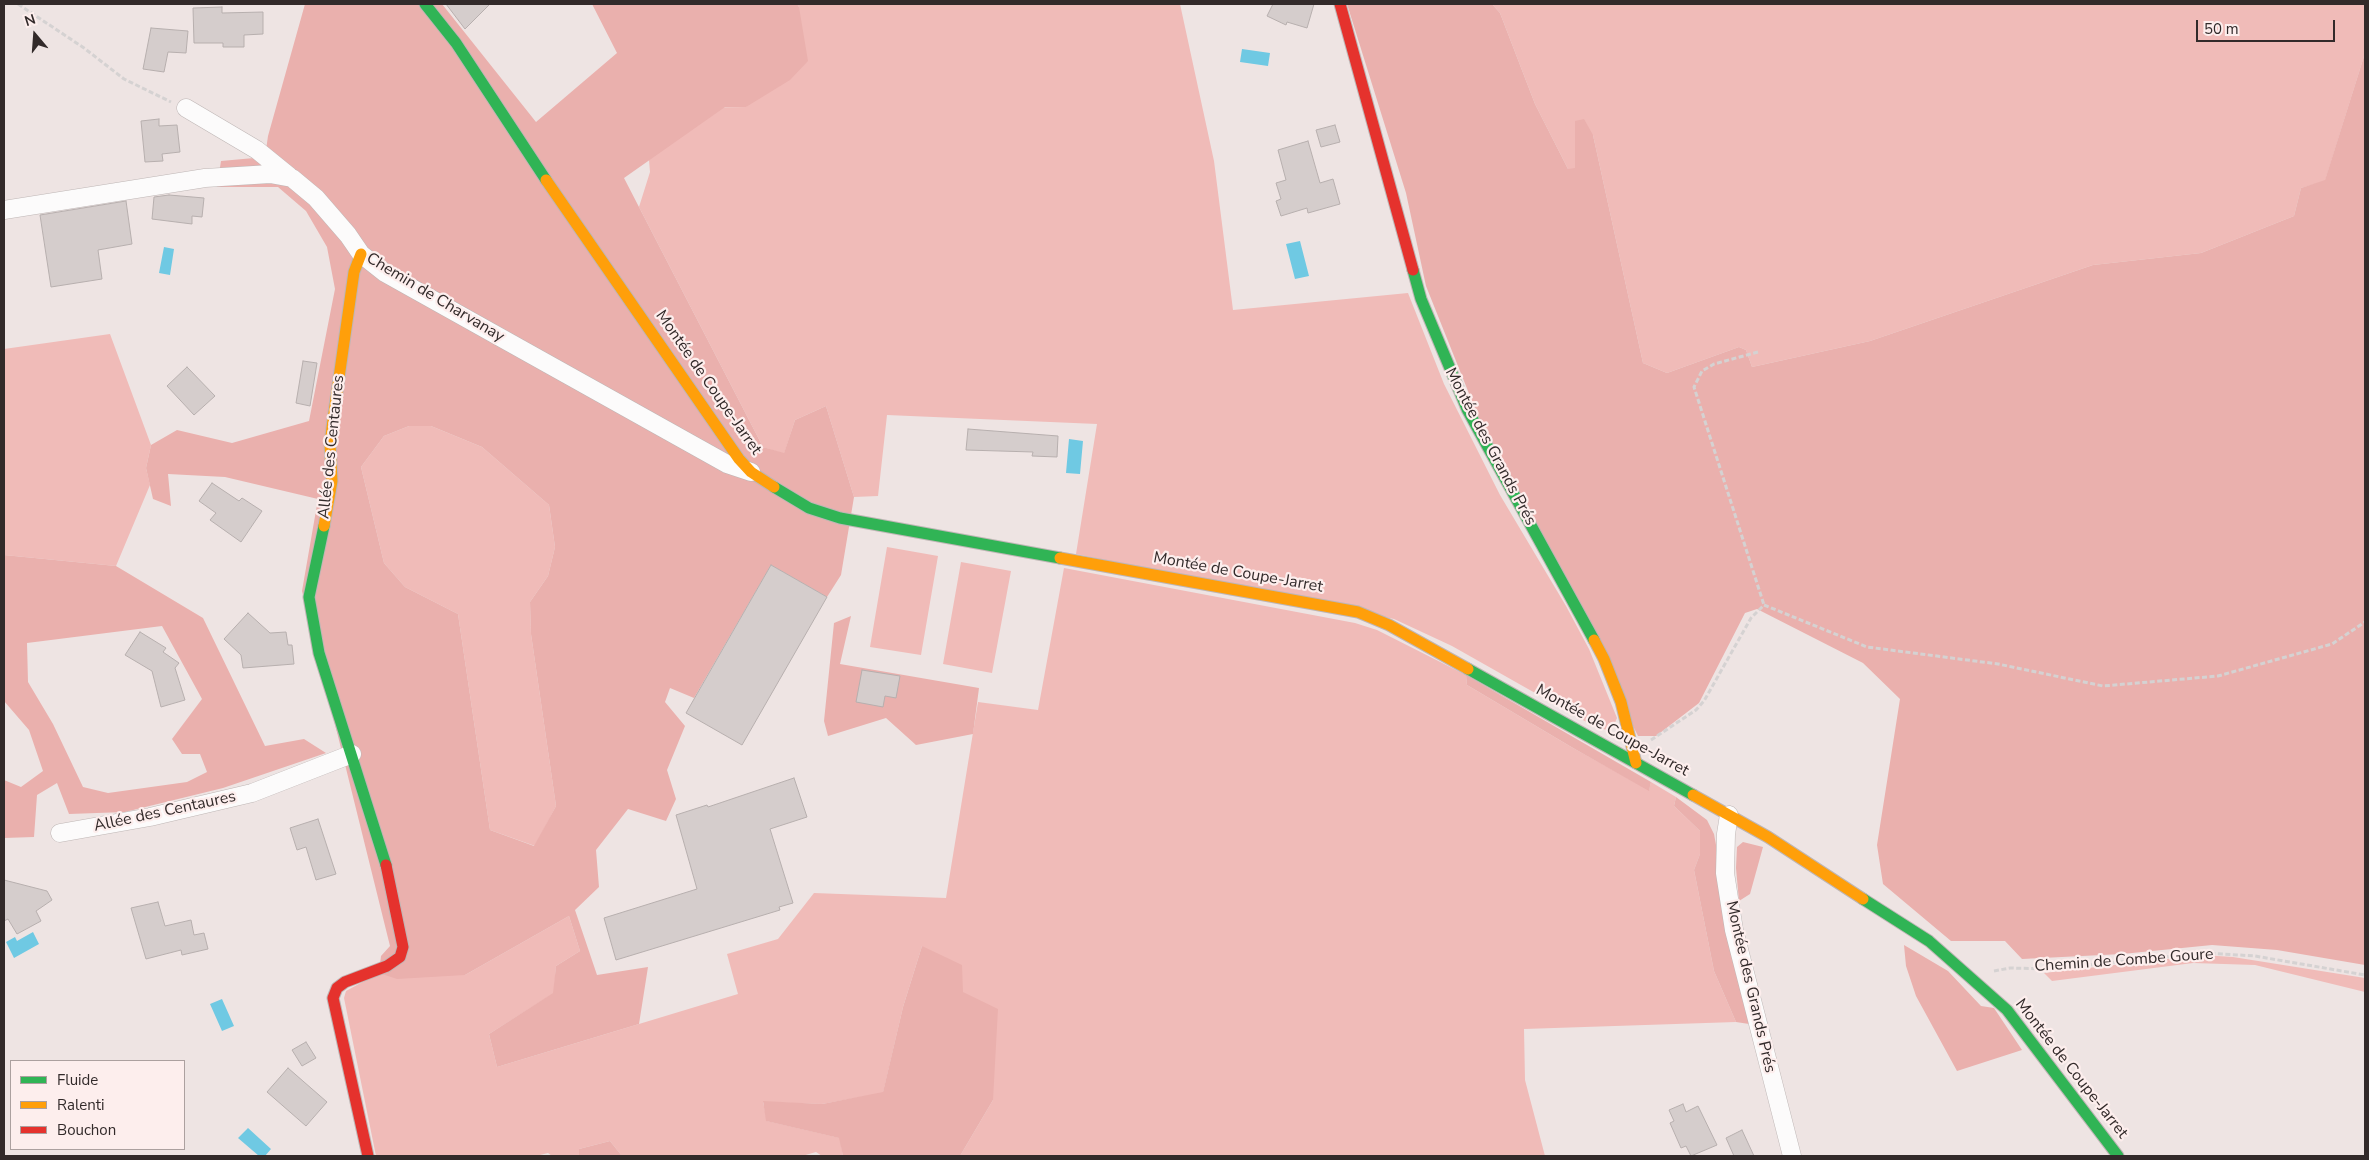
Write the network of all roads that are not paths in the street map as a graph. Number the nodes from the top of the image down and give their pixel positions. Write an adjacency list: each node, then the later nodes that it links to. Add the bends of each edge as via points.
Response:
1 (425, 4): 7 (main road, Montée de Coupe-Jarret, via 456,43 542,174)
2 (1340, 4): 9 (main road, Montée des Grands Prés, via 1424,308 1467,409 1604,659)
3 (186, 108): 4 (street, Chemin de Charvanay, via 257,150)
4 (292, 178): 5 (street, via 270,174 205,178); 6 (street, Chemin de Charvanay, via 316,198)
5 (4, 210)
6 (361, 254): 7 (street, Chemin de Charvanay, via 386,273 727,464); 8 (main road, Allée des Centaures, via 354,272 333,420 330,444 332,481 309,596 320,654)
7 (751, 472): 9 (main road, Montée de Coupe-Jarret, via 787,497 840,518 1358,612 1389,625)
8 (352, 754): 11 (street, Allée des Centaures, via 252,793 150,817); 12 (main road, Allée des Centaures, via 384,853 402,947 400,957 387,966 344,982 333,998)
9 (1635, 758): 10 (main road, Montée de Coupe-Jarret)
10 (1729, 816): 13 (street, Montée des Grands Prés, via 1726,873 1734,930); 14 (main road, Montée de Coupe-Jarret, via 1929,941 1974,979 2025,1032)
11 (60, 833)
12 (368, 1156)
13 (1792, 1156)
14 (2118, 1156)

